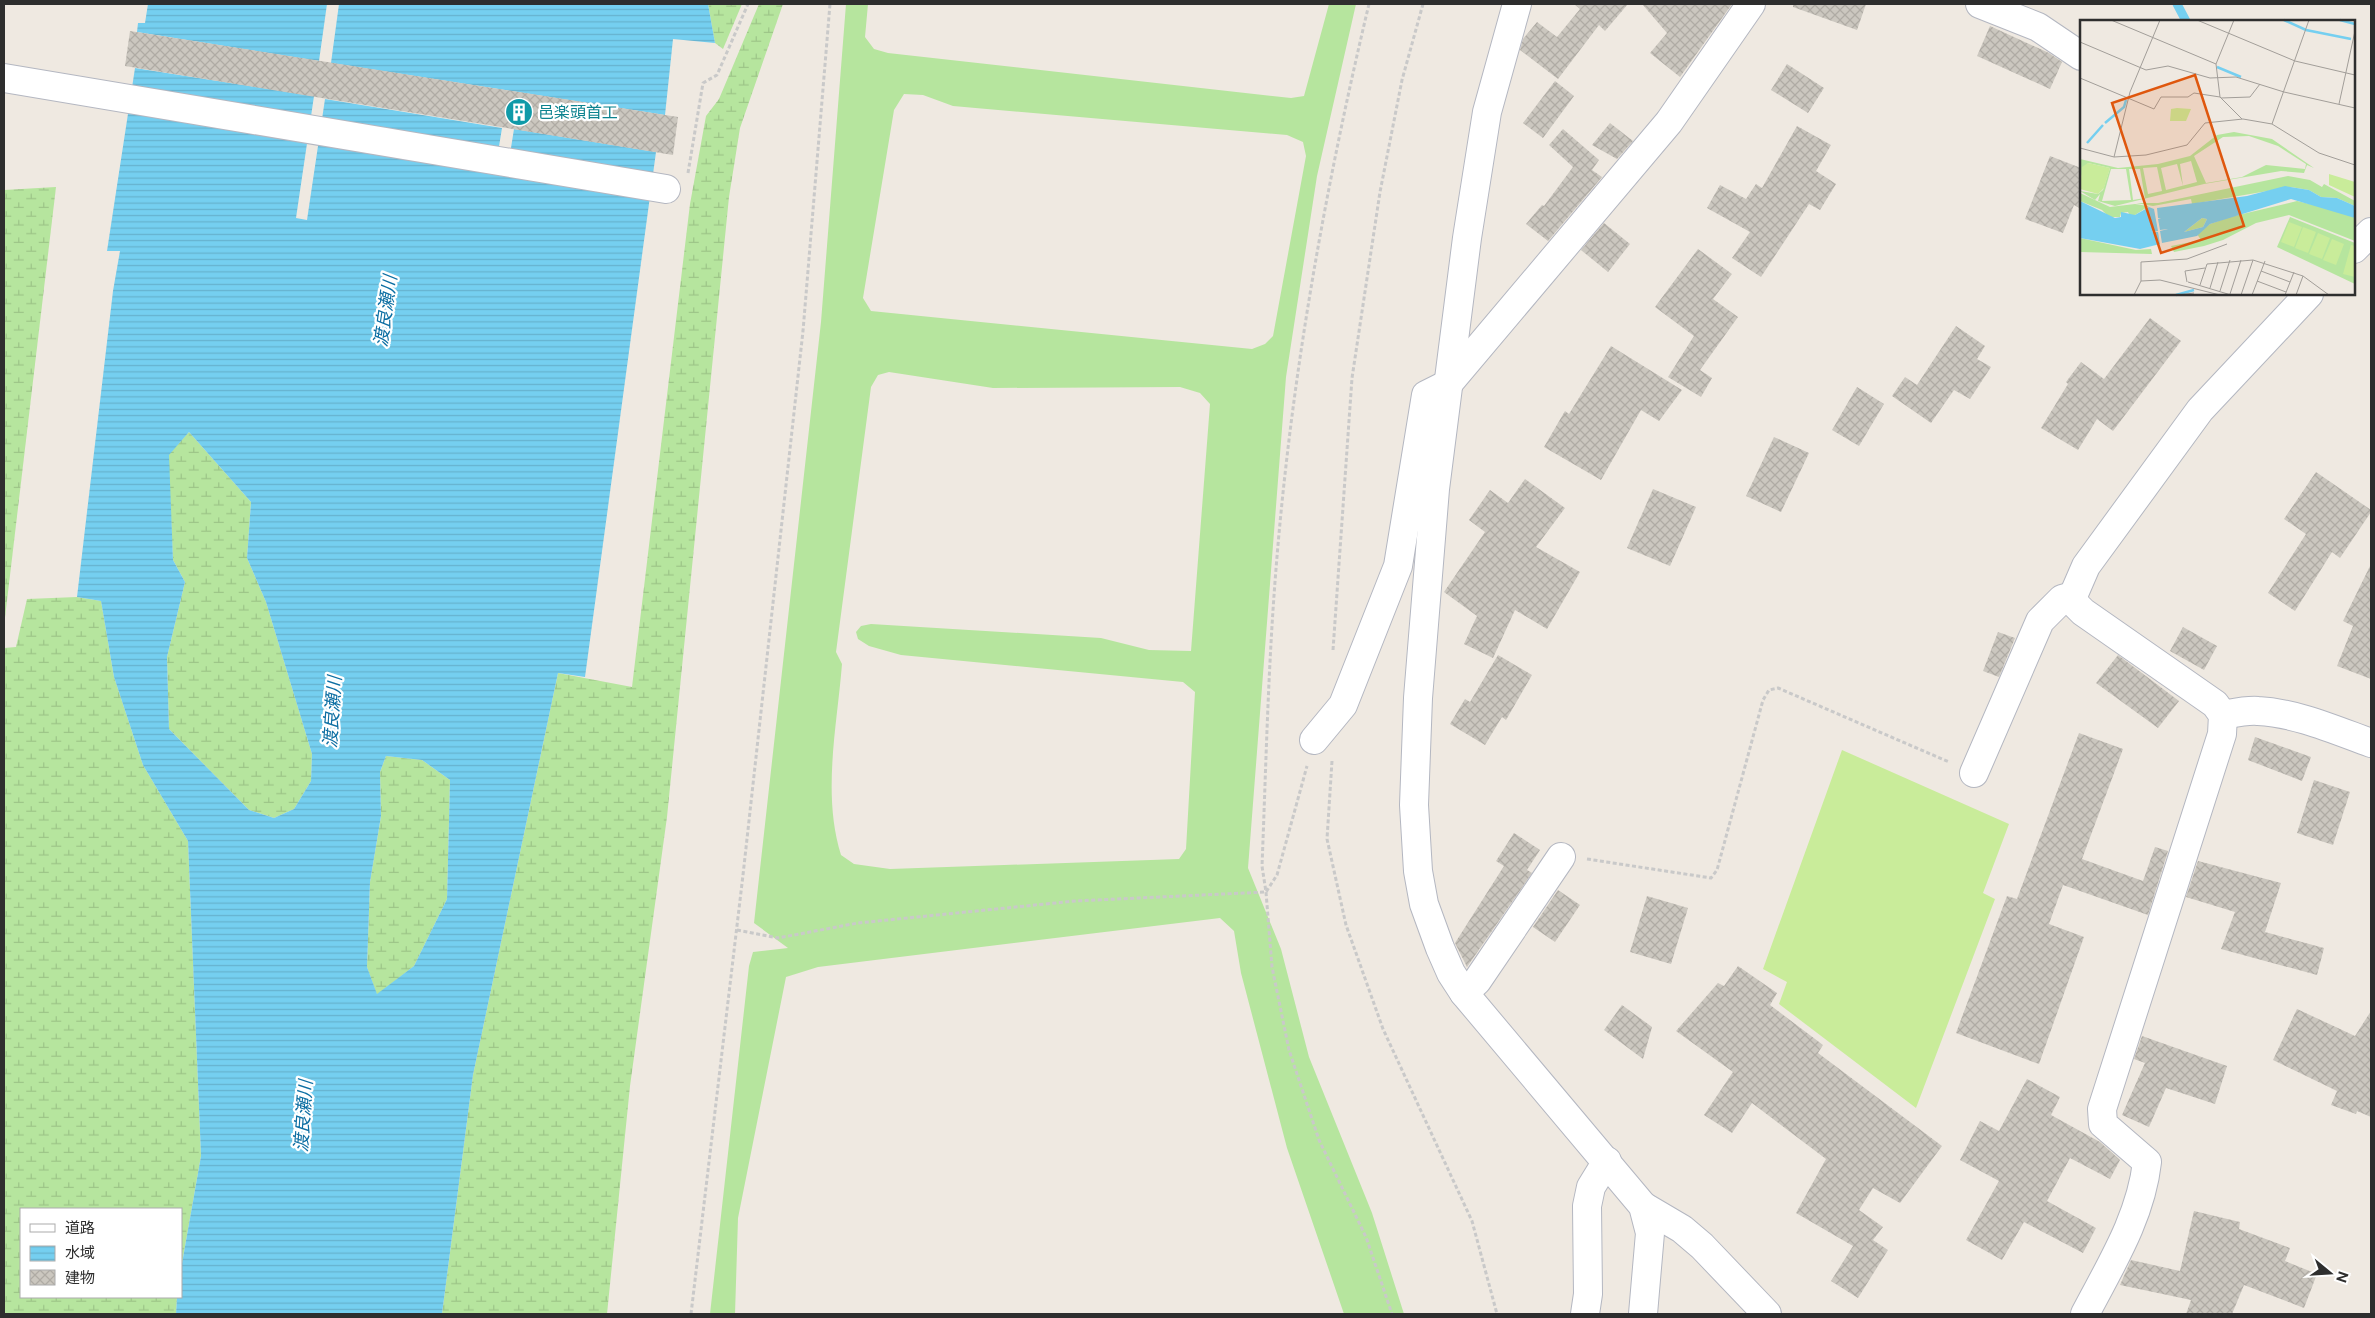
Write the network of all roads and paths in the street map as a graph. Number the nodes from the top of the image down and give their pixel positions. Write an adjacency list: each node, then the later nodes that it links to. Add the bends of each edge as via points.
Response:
1 (748, 4): 9 (path, via 717,75 703,83)
2 (830, 4): 23 (path, via 803,331)
3 (1369, 4): 22 (path, via 1342,119 1296,383 1276,569 1262,866)
4 (1517, 4): 15 (street, via 1487,112)
5 (1750, 4): 15 (street, via 1669,122)
6 (1980, 4): 7 (street, via 2038,27)
7 (2080, 55)
8 (4, 78): 9 (street)
9 (676, 185)
10 (2371, 232): 11 (street)
11 (2355, 249)
12 (2355, 251): 13 (street)
13 (2371, 263)
14 (2308, 295): 16 (street, via 2200,410 2086,566)
15 (1448, 384): 18 (street, via 1426,395 1398,566 1344,705); 24 (street, via 1435,489 1418,698 1415,834 1424,904 1451,973)
16 (2073, 596): 17 (street, via 2083,612 2214,704); 20 (street, via 2062,600 2040,621)
17 (2223, 715): 19 (street, via 2256,710 2276,713); 32 (street, via 2222,734 2102,1109 2103,1124 2147,1162 2134,1218)
18 (1314, 740): 22 (path, via 1277,875)
19 (2371, 743)
20 (1974, 774): 21 (path, via 1778,688 1769,690 1762,700 1717,870 1711,878)
21 (1562, 857): 24 (street, via 1477,981)
22 (1266, 892): 23 (path, via 1065,902 858,922 778,938); 28 (path, via 1272,967 1289,1050 1319,1140 1366,1237)
23 (737, 930): 27 (path)
24 (1464, 993): 25 (street)
25 (1606, 1161): 26 (street); 29 (street, via 1590,1187 1587,1206 1588,1294)
26 (1643, 1206): 30 (street, via 1650,1234); 31 (street, via 1682,1229 1702,1246)
27 (691, 1314)
28 (1392, 1314)
29 (1585, 1314)
30 (1643, 1314)
31 (1767, 1314)
32 (2085, 1314)

